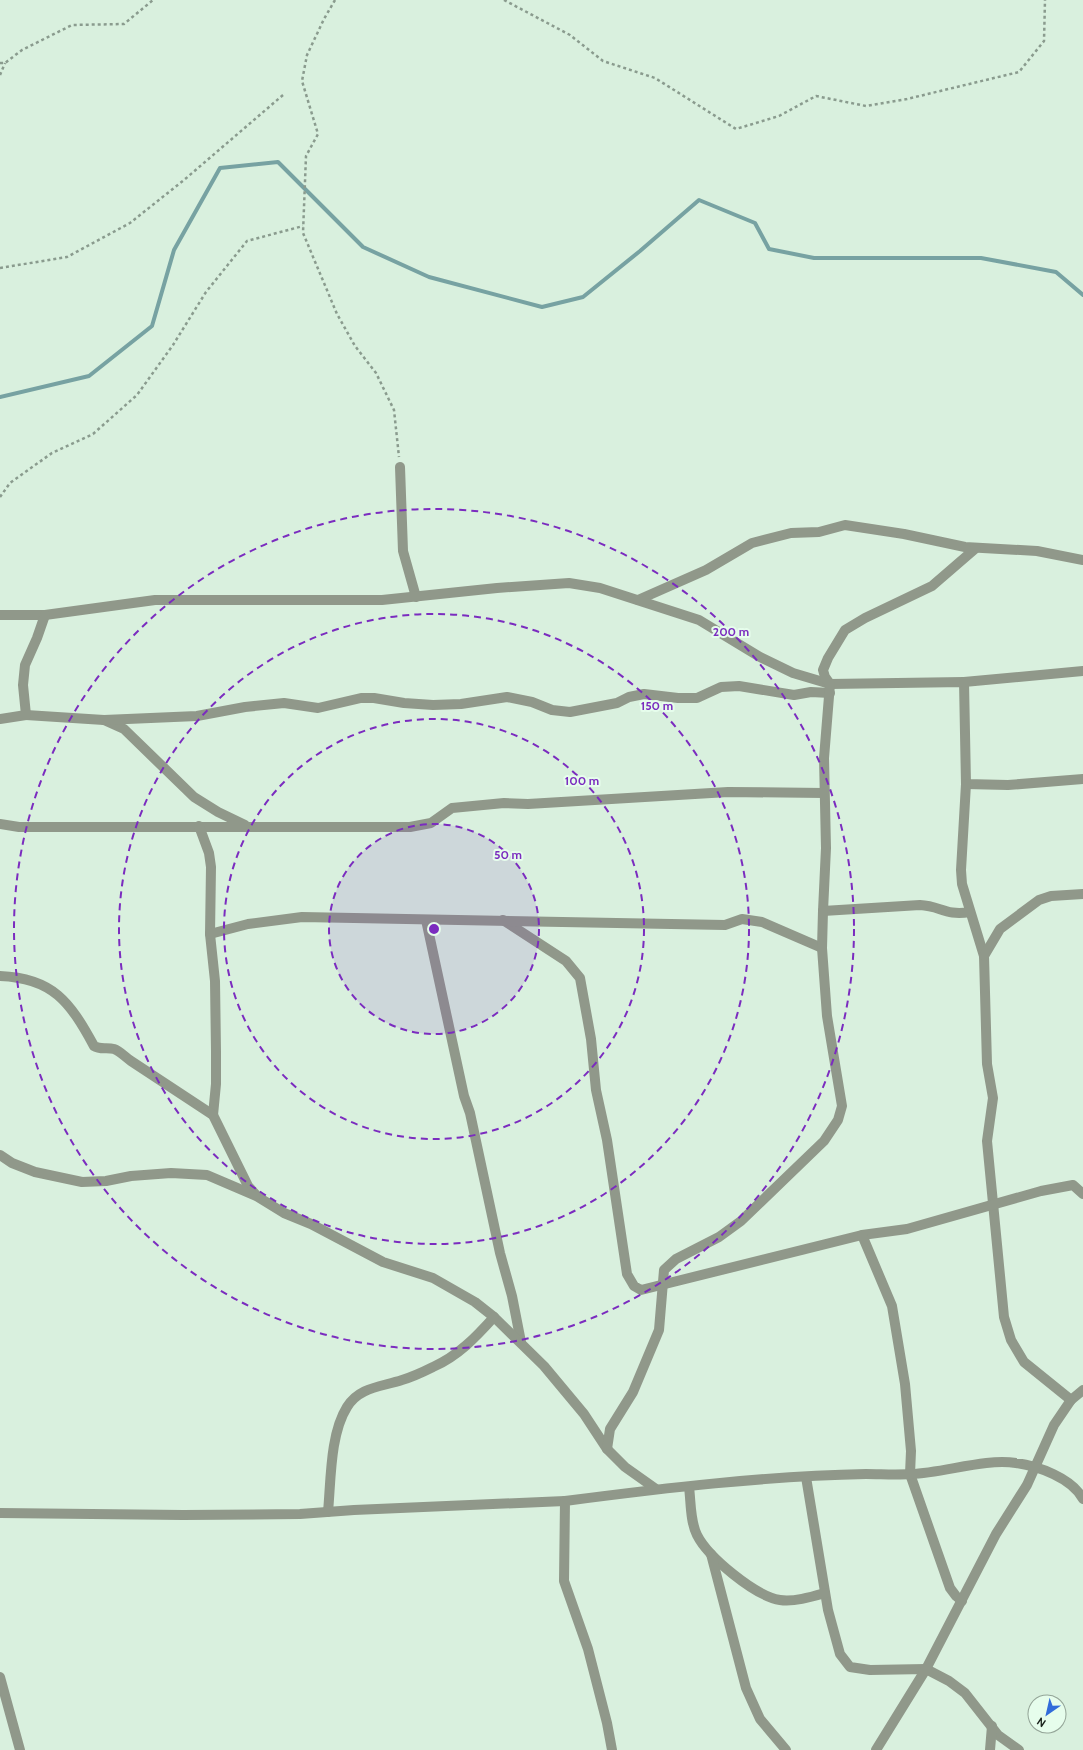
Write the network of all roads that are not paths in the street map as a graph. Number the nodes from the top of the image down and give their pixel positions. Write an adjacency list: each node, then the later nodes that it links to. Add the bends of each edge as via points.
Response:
1 (400, 467): 4 (street, via 403,551)
2 (976, 548): 3 (street, via 1037,551); 5 (street, via 845,526 819,532 791,533 752,544 706,570); 10 (street, via 932,586 845,630 823,670)
3 (1083, 560)
4 (416, 597): 5 (street, via 569,583 600,588); 7 (street, via 382,600 155,600)
5 (638, 600): 10 (street, via 699,620 760,657)
6 (0, 615): 7 (street)
7 (45, 615): 11 (street, via 25,665 23,685)
8 (1083, 671): 9 (street)
9 (964, 682): 10 (street); 15 (street)
10 (830, 688): 13 (street, via 794,695 739,686 721,687 697,698 644,694 606,706 597,705 570,712 552,710 532,702 506,697 461,704 433,705 361,698 318,708 284,703 197,716); 16 (street)
11 (26, 715): 12 (street); 13 (street)
12 (0, 719)
13 (104, 720): 19 (street, via 124,729 194,797)
14 (1083, 779): 15 (street, via 1008,785)
15 (966, 784): 22 (street, via 961,870)
16 (824, 793): 19 (street, via 728,792 528,804 504,803 452,808 430,823 410,827); 21 (street, via 826,848)
17 (0, 824): 18 (street, via 25,827)
18 (199, 826): 19 (street); 25 (street, via 210,853)
19 (246, 826)
20 (1083, 894): 27 (street, via 1050,896 1039,900 1000,929)
21 (823, 911): 22 (street, via 920,904 954,914); 26 (street)
22 (970, 912): 27 (street)
23 (426, 920): 24 (street); 25 (street, via 302,917 248,924); 37 (street)
24 (503, 920): 26 (street, via 725,925 742,919 762,922); 35 (street, via 566,960 580,978 627,1274 634,1286 641,1290)
25 (210, 934): 29 (street, via 216,1051)
26 (822, 948): 35 (street, via 827,1016 842,1106 838,1120 824,1141 741,1221 719,1237 676,1259 664,1270)
27 (984, 956): 33 (street, via 987,1064 993,1098 987,1141)
28 (0, 976): 29 (street, via 16,977 44,985 62,998 98,1048 120,1052)
29 (213, 1115): 32 (street, via 248,1186)
30 (0, 1154): 32 (street, via 12,1163 35,1172 82,1182 171,1173 206,1175)
31 (1083, 1194): 33 (street, via 1072,1185 1041,1191)
32 (258, 1197): 36 (street, via 284,1213 311,1224 383,1262 433,1278 475,1302)
33 (994, 1206): 34 (street, via 907,1229); 39 (street, via 1004,1317 1011,1340 1024,1362)
34 (862, 1235): 35 (street); 42 (street, via 892,1306 896,1325 910,1424)
35 (663, 1285): 40 (street, via 659,1330 633,1392 610,1430)
36 (494, 1317): 37 (street); 48 (street, via 468,1346 434,1367 355,1396 346,1408 336,1432)
37 (521, 1342): 40 (street, via 584,1414)
38 (1083, 1390): 39 (street)
39 (1071, 1400): 41 (street, via 1054,1425)
40 (608, 1449): 45 (street, via 625,1467)
41 (1035, 1467): 42 (street, via 998,1462); 46 (street, via 1072,1485); 52 (street, via 1027,1485 996,1534)
42 (910, 1474): 43 (street); 52 (street, via 950,1588)
43 (806, 1477): 44 (street); 51 (street)
44 (689, 1486): 45 (street); 50 (street, via 693,1526 697,1536)
45 (656, 1489): 47 (street)
46 (1082, 1496)
47 (565, 1501): 48 (street); 57 (street, via 564,1581 588,1649)
48 (328, 1512): 49 (street, via 183,1515)
49 (0, 1513)
50 (711, 1554): 51 (street, via 750,1587 779,1600 803,1599); 58 (street, via 746,1688 760,1719)
51 (825, 1593): 53 (street, via 840,1654 850,1667 870,1670)
52 (962, 1601): 53 (street)
53 (926, 1668): 55 (street, via 965,1693); 59 (street)
54 (0, 1676): 56 (street)
55 (992, 1726): 60 (street); 61 (street, via 998,1735)
56 (20, 1750)
57 (612, 1750)
58 (786, 1750)
59 (876, 1750)
60 (990, 1750)
61 (1019, 1750)

